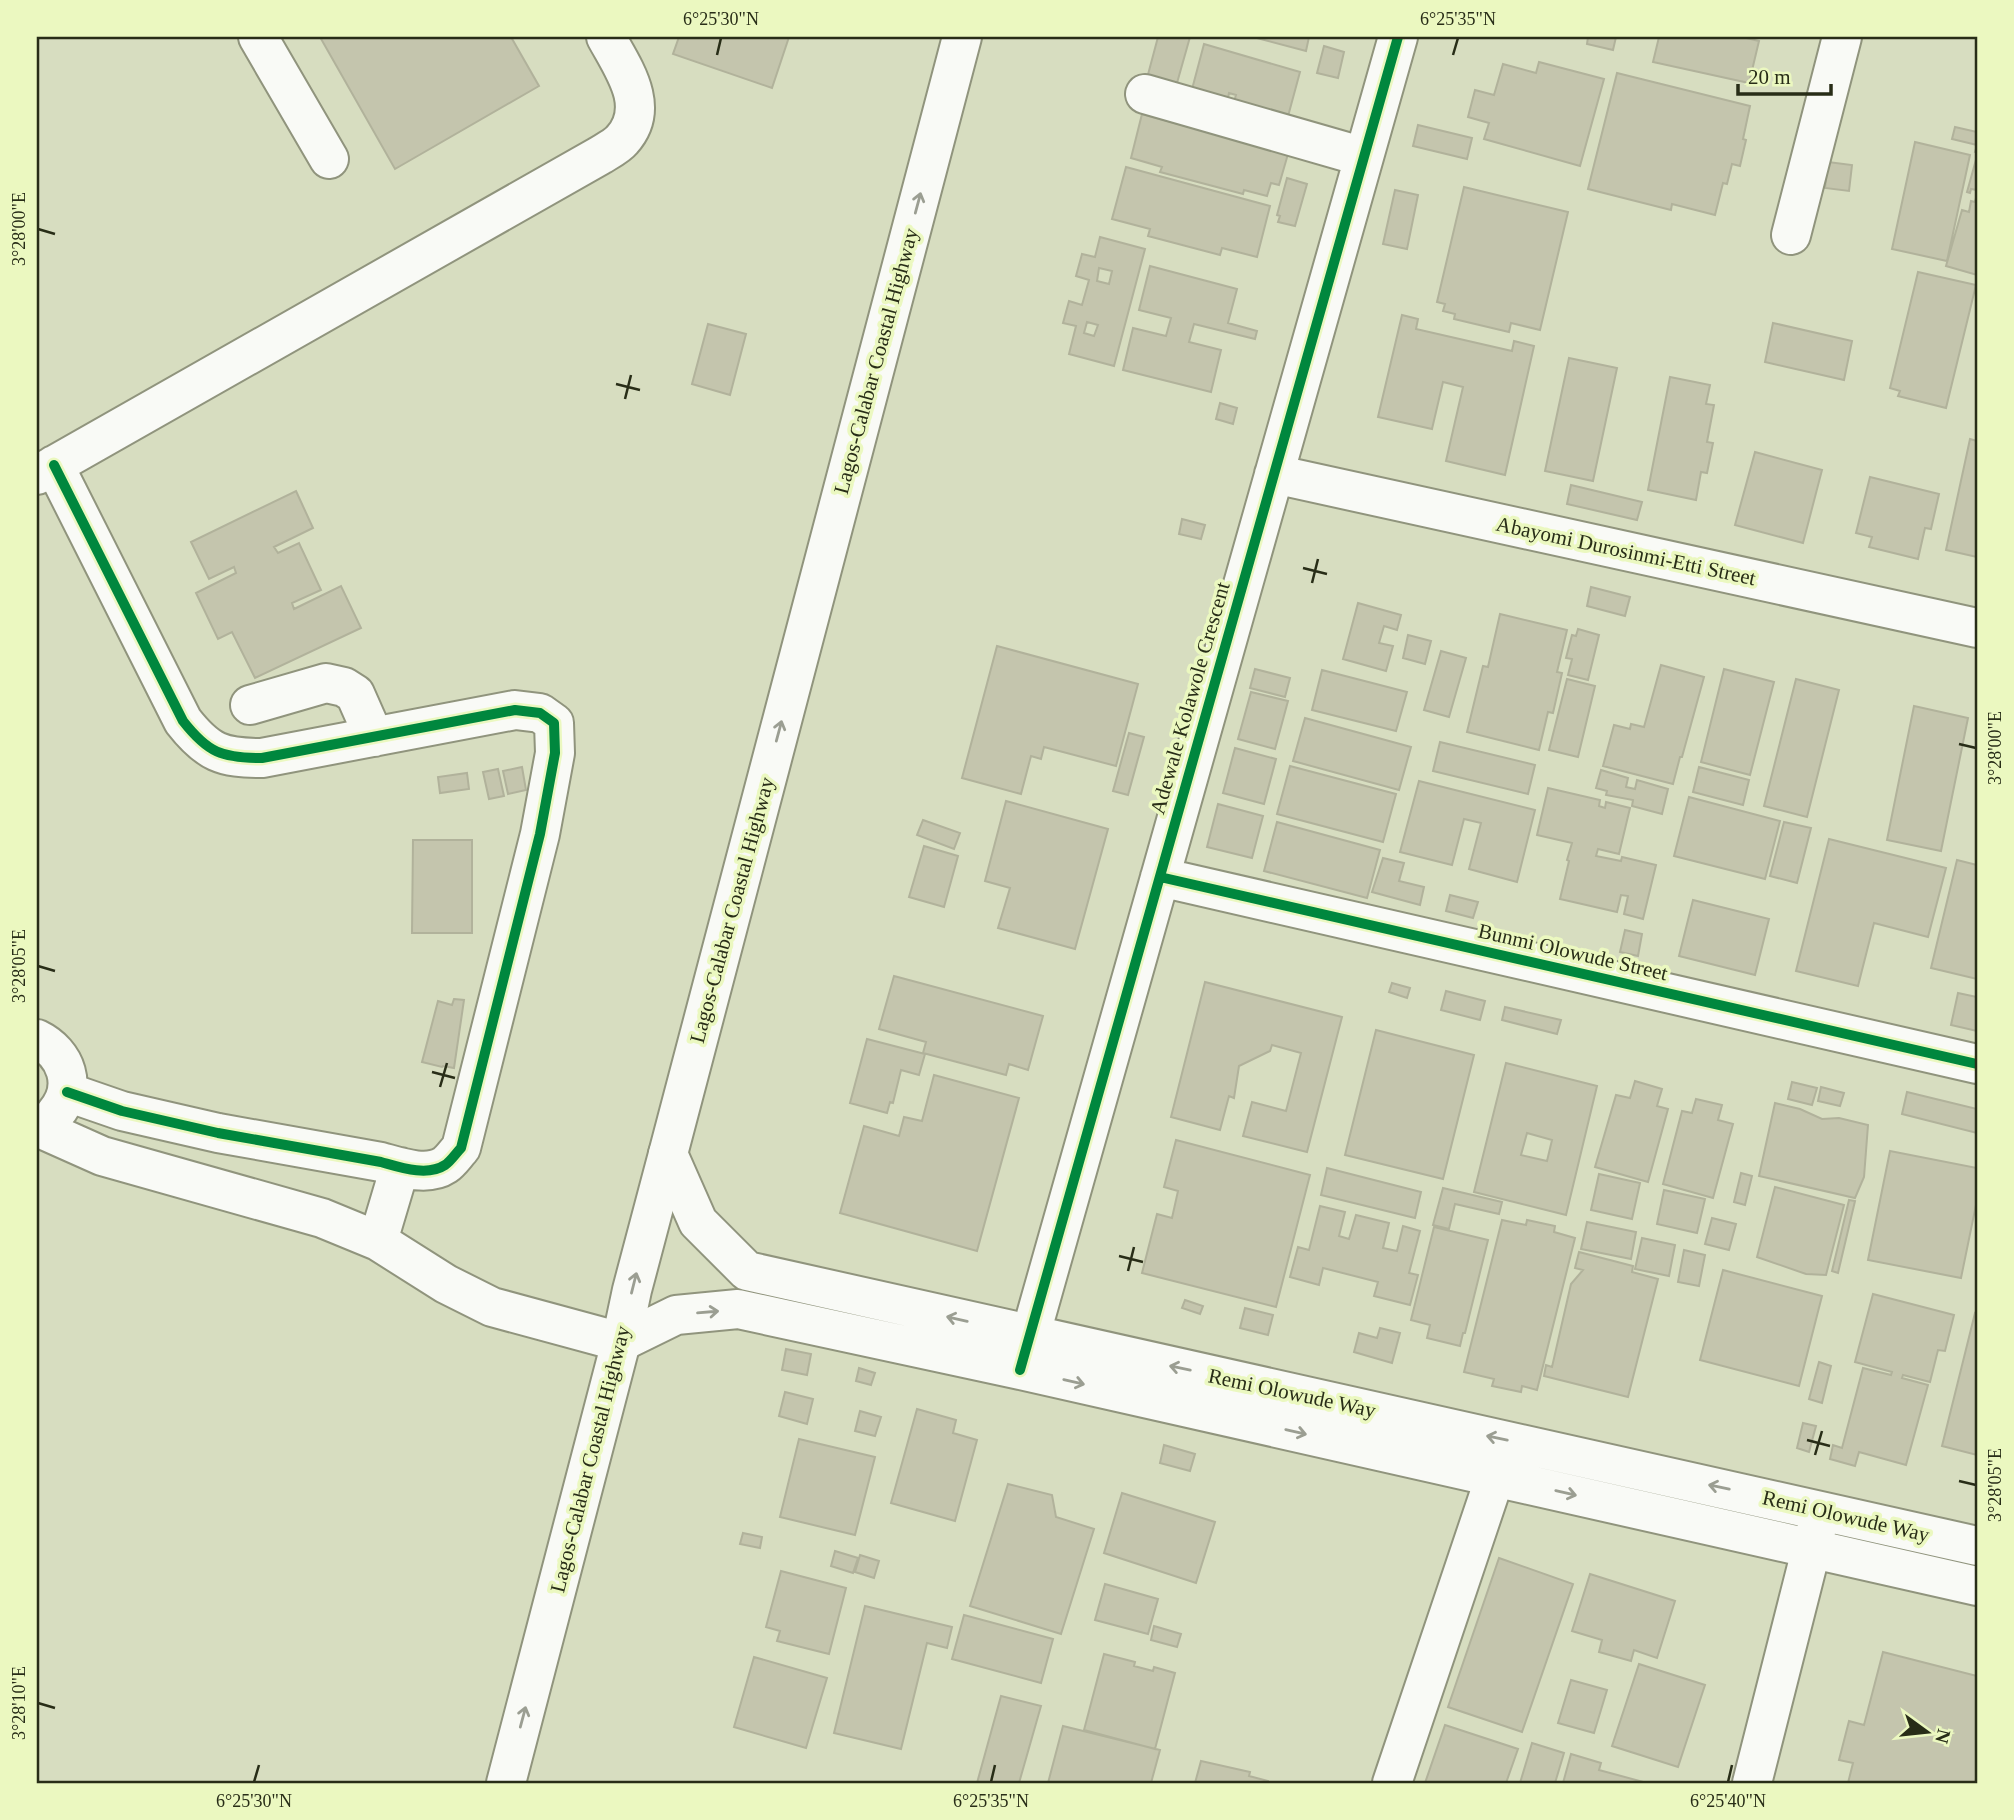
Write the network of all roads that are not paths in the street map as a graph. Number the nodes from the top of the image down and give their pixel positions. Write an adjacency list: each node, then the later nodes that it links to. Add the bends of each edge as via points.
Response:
1 (258, 37): 8 (main road)
2 (606, 37): 10 (main road, via 633,88 636,108 622,140)
3 (962, 37): 20 (main road, Lagos-Calabar Coastal Highway, one-way to 3)
4 (1398, 37): 7 (main road, Adewale Kolawole Crescent)
5 (1842, 37): 9 (main road)
6 (1144, 94): 7 (main road)
7 (1364, 157): 11 (main road, Adewale Kolawole Crescent)
8 (329, 159)
9 (1791, 235)
10 (46, 470): 14 (main road, via 197,739 217,753 262,758)
11 (1274, 474): 12 (main road, Abayomi Durosinmi-Etti Street); 15 (main road, Adewale Kolawole Crescent)
12 (1977, 628)
13 (250, 705): 14 (main road, via 326,683 344,687 355,694)
14 (374, 737): 21 (main road, via 514,710 540,713 554,723 555,753 540,834 461,1148 444,1166 425,1171)
15 (1160, 877): 17 (main road, Bunmi Olowude Street); 24 (main road, Adewale Kolawole Crescent)
16 (42, 1037): 18 (main road, via 62,1061)
17 (1977, 1063)
18 (67, 1092): 19 (main road, via 61,1107); 21 (main road, via 122,1111 218,1133)
19 (37, 1127): 22 (main road, via 102,1156 322,1218)
20 (668, 1154): 23 (main road, Lagos-Calabar Coastal Highway, one-way to 20); 24 (main road, Remi Olowude Way, one-way to 20, via 747,1271 698,1222)
21 (400, 1167): 22 (main road)
22 (378, 1241): 23 (main road, via 492,1307)
23 (621, 1342): 24 (main road, Remi Olowude Way, one-way to 24, via 676,1315 738,1309); 30 (main road, Lagos-Calabar Coastal Highway, one-way to 23)
24 (1025, 1352): 25 (main road, Remi Olowude Way, one-way to 25); 26 (main road, Remi Olowude Way, one-way to 24)
25 (1494, 1476): 28 (main road, Remi Olowude Way, one-way to 28); 31 (main road)
26 (1821, 1510): 27 (main road, Remi Olowude Way); 28 (main road)
27 (1977, 1546)
28 (1812, 1548): 29 (main road, Remi Olowude Way); 32 (main road)
29 (1977, 1586)
30 (506, 1783)
31 (1392, 1783)
32 (1752, 1783)

